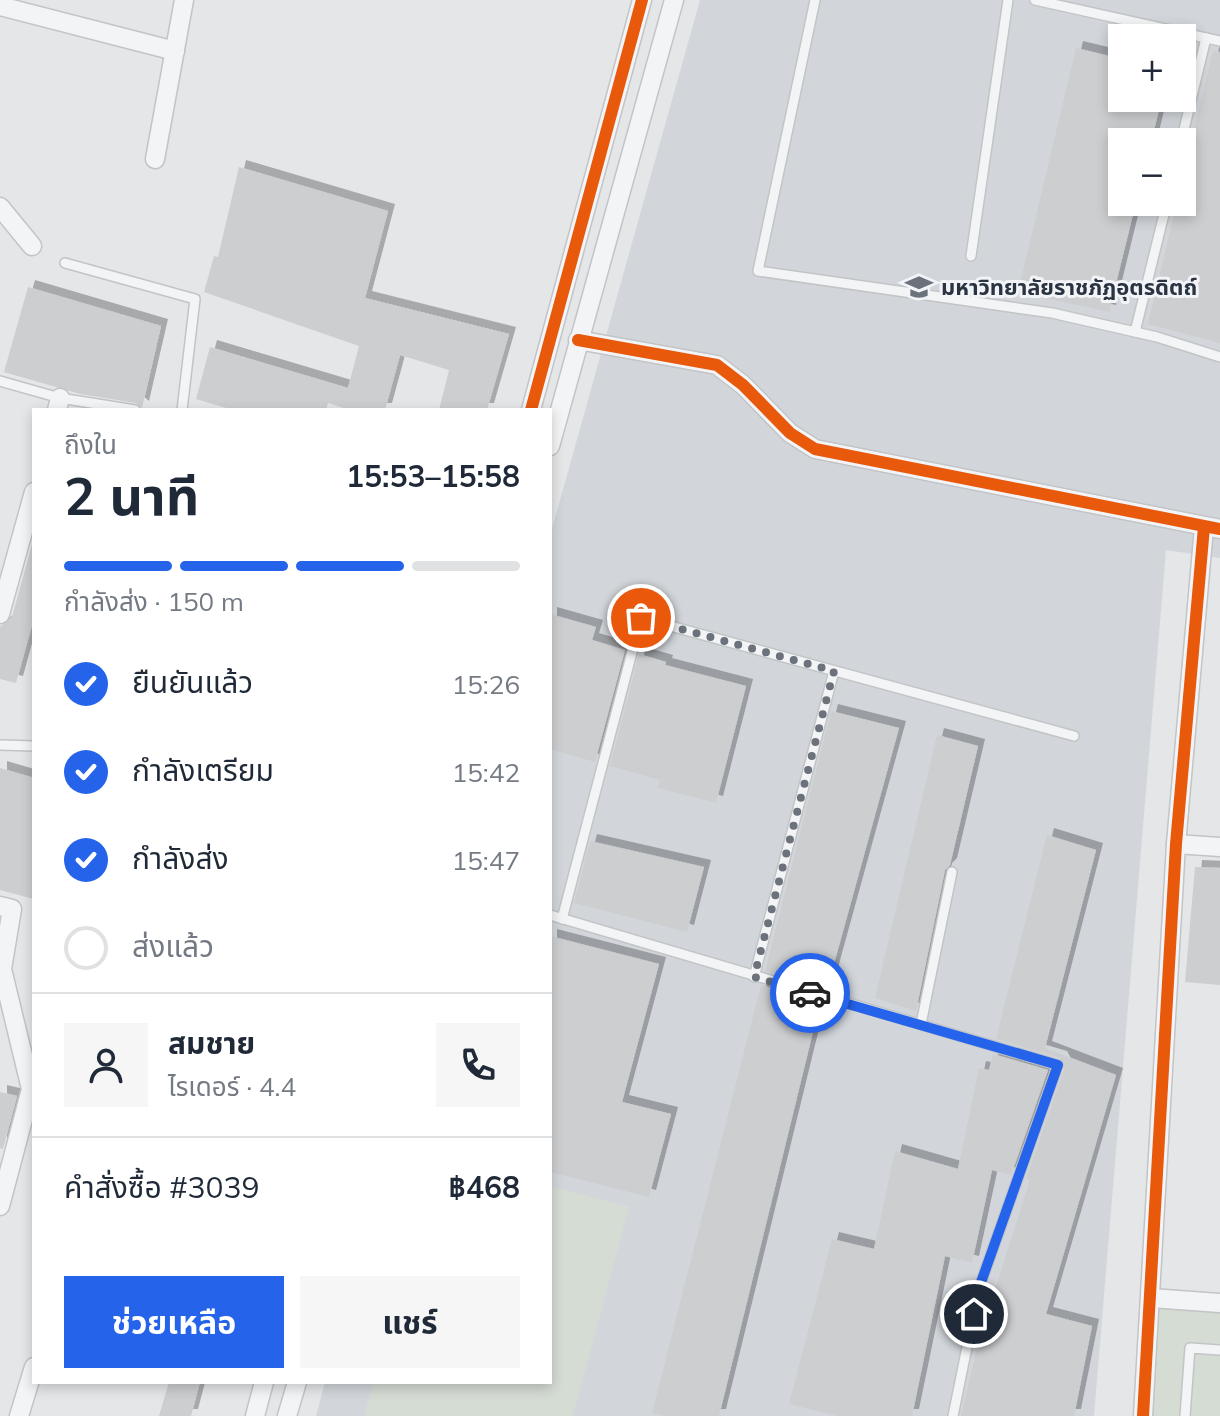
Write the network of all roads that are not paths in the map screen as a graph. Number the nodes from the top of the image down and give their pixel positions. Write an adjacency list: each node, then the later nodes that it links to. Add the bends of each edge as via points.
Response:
1 (184, 0): 10 (street)
2 (642, 0): 25 (street)
3 (674, 0): 19 (street)
4 (815, 0): 18 (lane, via 758,271 1052,313)
5 (1008, 0): 16 (lane)
6 (1035, 0): 8 (lane)
7 (0, 6): 10 (street)
8 (1206, 38): 9 (lane); 11 (lane)
9 (1220, 41)
10 (175, 51): 12 (street)
11 (1184, 128)
12 (155, 159)
13 (0, 207): 15 (street)
14 (1164, 216): 18 (lane)
15 (32, 246)
16 (971, 256)
17 (65, 263): 24 (lane, via 195,299)
18 (1135, 332): 20 (lane)
19 (578, 340): 26 (street); 28 (street, via 717,365 790,433 815,449)
20 (1220, 357)
21 (0, 381): 22 (lane)
22 (59, 404): 23 (lane)
23 (110, 408)
24 (182, 408)
25 (532, 408)
26 (552, 438)
27 (32, 499): 29 (street)
28 (1212, 528): 34 (street)
29 (0, 614)
30 (834, 671): 31 (lane); 39 (lane, via 641,618); 40 (lane)
31 (1074, 736)
32 (0, 745): 33 (lane)
33 (32, 746)
34 (1176, 844): 35 (street); 43 (street)
35 (1220, 847)
36 (952, 872): 41 (lane)
37 (0, 906): 42 (street, via 12,909 2,969 31,1089)
38 (552, 916): 39 (lane)
39 (562, 919): 40 (lane)
40 (754, 977): 41 (lane)
41 (921, 1024): 52 (lane, via 1058,1065 979,1288)
42 (0, 1206)
43 (1151, 1298): 44 (street); 53 (street)
44 (1220, 1303)
45 (1220, 1350): 54 (lane, via 1190,1348)
46 (32, 1374): 49 (street)
47 (263, 1384): 50 (street)
48 (296, 1384): 51 (street)
49 (19, 1416)
50 (255, 1416)
51 (287, 1416)
52 (953, 1416)
53 (1143, 1416)
54 (1185, 1416)

